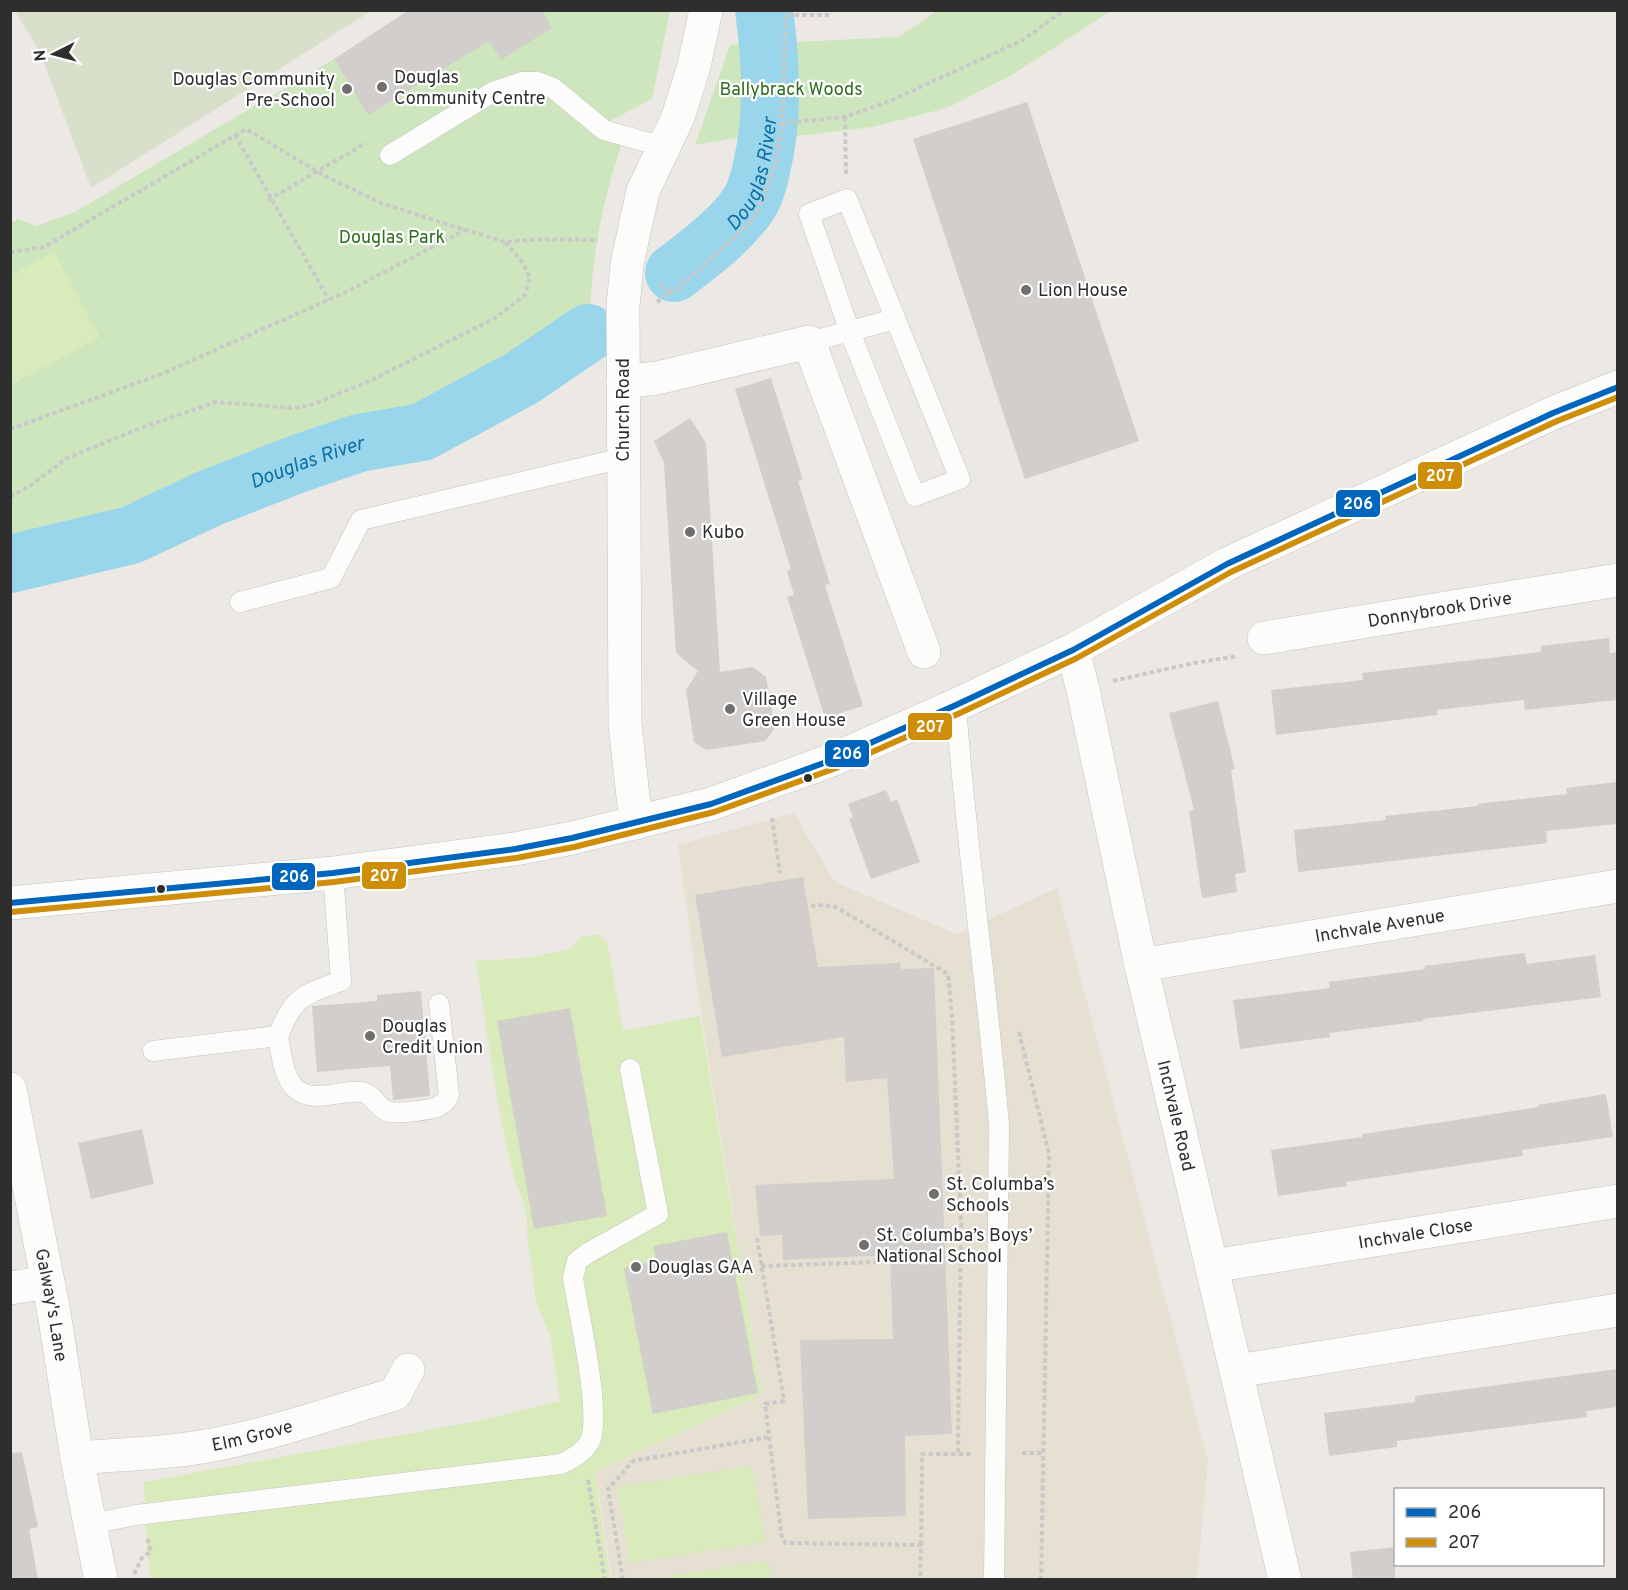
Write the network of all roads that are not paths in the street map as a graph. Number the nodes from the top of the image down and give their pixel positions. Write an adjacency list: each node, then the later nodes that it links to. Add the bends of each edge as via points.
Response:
1 (706, 10): 2 (street, Church Road, via 678,117)
2 (663, 147): 3 (lane, via 604,130 553,88 538,82 522,82 493,92); 7 (street, Church Road, via 644,191 627,264)
3 (390, 155)
4 (895, 319): 5 (lane); 5 (lane, via 847,199 809,214); 5 (lane, via 960,479 915,496)
5 (850, 332): 6 (lane)
6 (809, 342): 7 (street, via 657,378); 14 (street)
7 (623, 382): 9 (street, Church Road)
8 (1617, 387): 13 (street, via 1227,564)
9 (623, 458): 11 (lane, via 361,520 331,578); 16 (street, Church Road, via 625,724)
10 (1617, 580): 12 (street, Donnybrook Drive)
11 (240, 602)
12 (1264, 638)
13 (1072, 650): 15 (street); 20 (street, Inchvale Road)
14 (924, 652)
15 (956, 705): 16 (street, via 832,760 711,804); 36 (lane, via 999,1125)
16 (636, 823): 17 (street, via 515,849)
17 (333, 873): 19 (street); 22 (lane, via 341,981 307,994 292,1005)
18 (1617, 886): 20 (street, Inchvale Avenue)
19 (10, 903)
20 (1141, 965): 27 (street, Inchvale Road)
21 (439, 1004): 22 (lane, via 449,1095 434,1108 392,1113 361,1092 318,1096 296,1089 289,1080)
22 (278, 1036): 23 (lane)
23 (153, 1051)
24 (630, 1069): 34 (lane, via 658,1214 577,1261 573,1278 595,1411 590,1442 573,1459 561,1464)
25 (10, 1089): 28 (street, Galway's Lane)
26 (1617, 1202): 27 (street, Inchvale Close)
27 (1212, 1266): 32 (street, Inchvale Road)
28 (48, 1282): 29 (street); 33 (street, Galway's Lane)
29 (10, 1288)
30 (1617, 1310): 32 (street)
31 (408, 1370): 33 (street, Elm Grove, via 395,1394 269,1432 178,1450)
32 (1237, 1371): 37 (street, Inchvale Road)
33 (77, 1458): 34 (street, Galway's Lane)
34 (91, 1524): 35 (street, Galway's Lane)
35 (101, 1580)
36 (994, 1580)
37 (1285, 1580)

